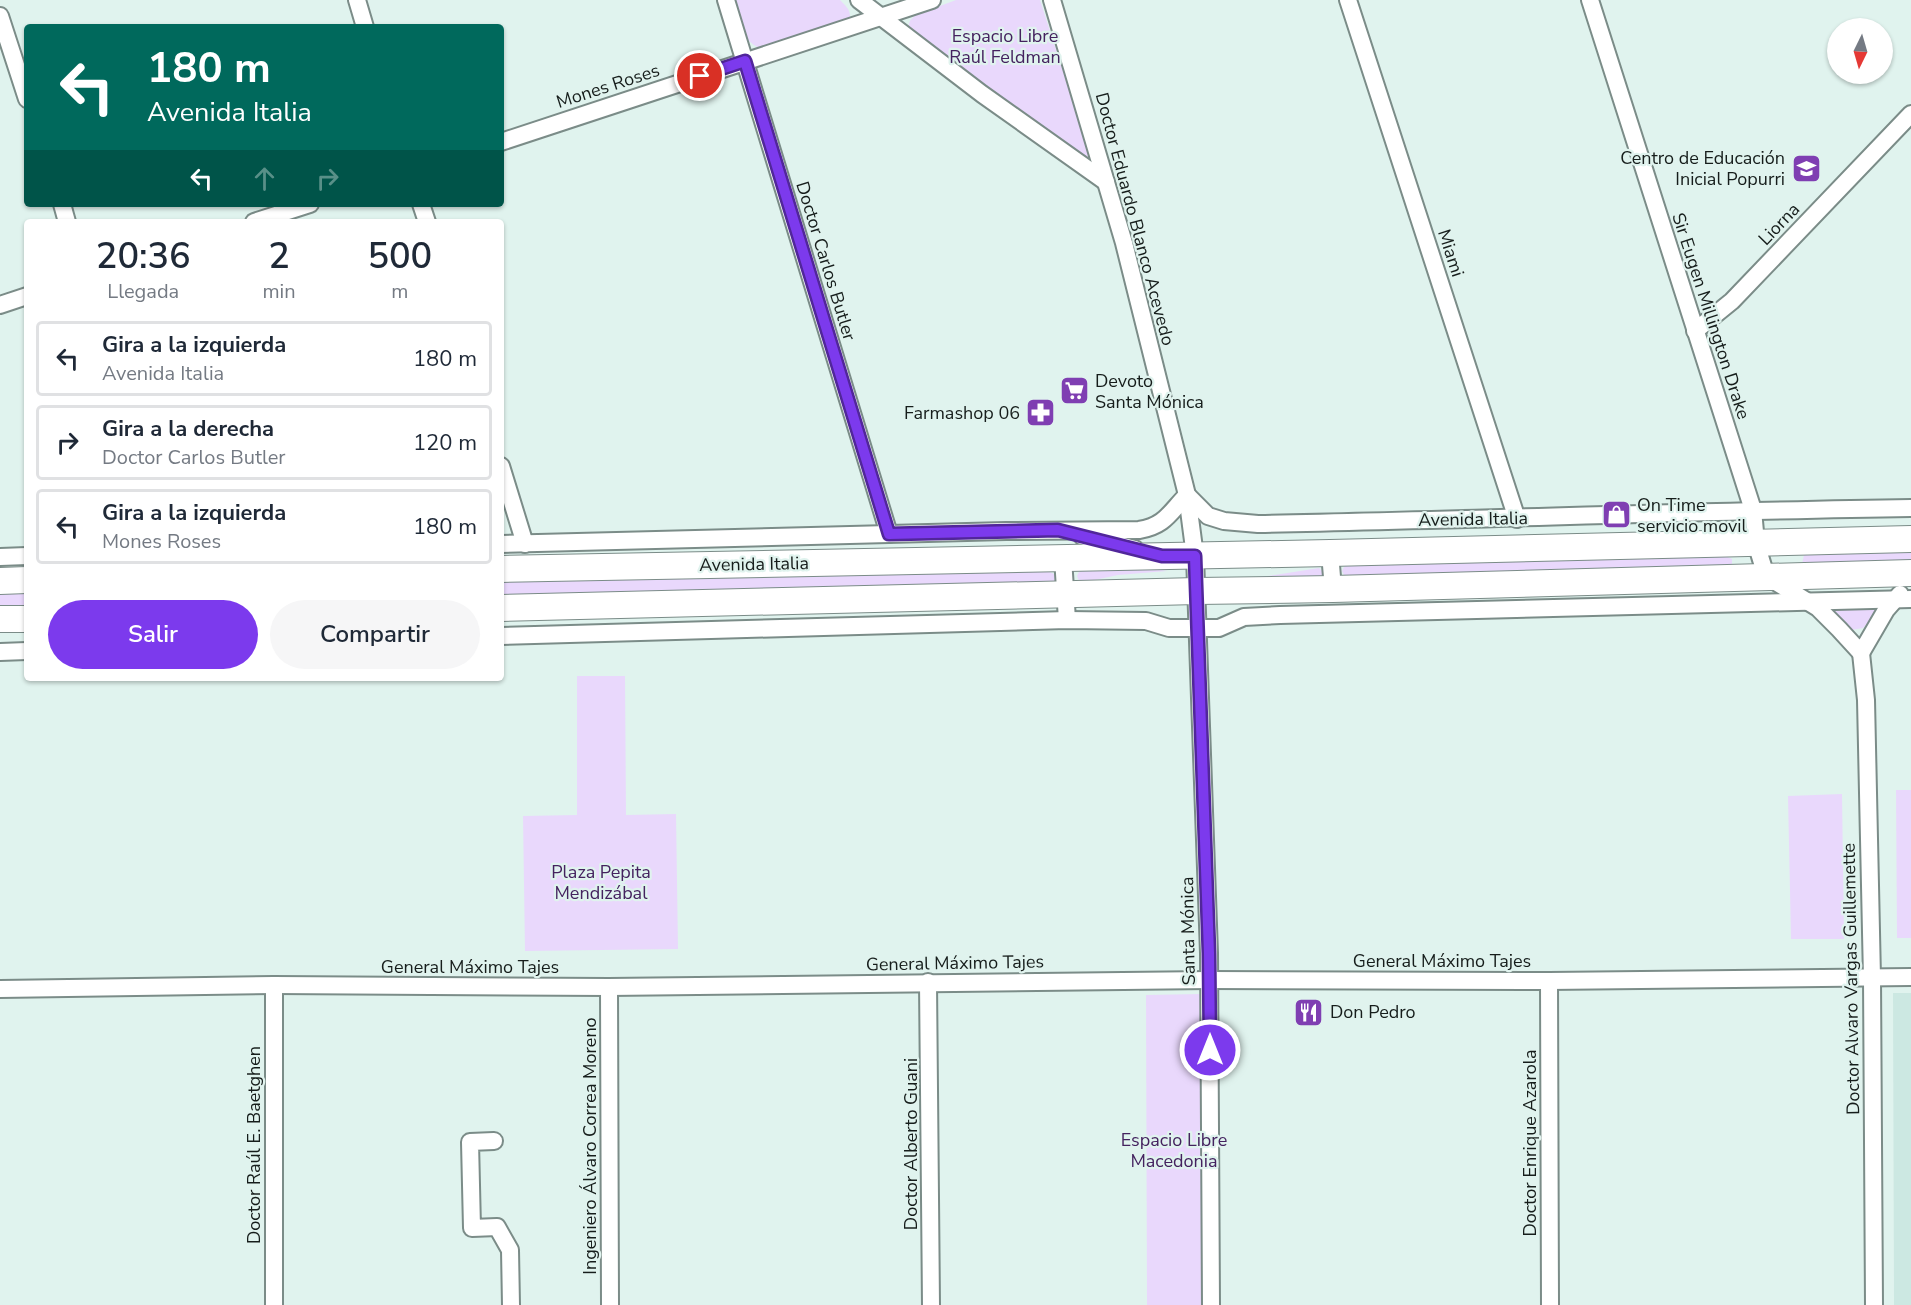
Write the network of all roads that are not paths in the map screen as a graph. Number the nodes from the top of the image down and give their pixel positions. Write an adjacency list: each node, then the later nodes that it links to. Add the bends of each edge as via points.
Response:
1 (357, 0): 10 (street)
2 (726, 0): 11 (street, Doctor Carlos Butler)
3 (859, 0): 9 (street)
4 (932, 0): 9 (street, Mones Roses)
5 (1052, 0): 15 (street, Doctor Eduardo Blanco Acevedo)
6 (1348, 0): 25 (street, Miami)
7 (1590, 0): 20 (street, Sir Eugen Millington Drake)
8 (0, 16): 12 (street)
9 (880, 17): 11 (street, Mones Roses); 15 (street)
10 (364, 24)
11 (745, 61): 14 (street, Mones Roses); 28 (street, Doctor Carlos Butler)
12 (24, 90)
13 (1911, 114): 20 (street, Liorna, via 1732,301)
14 (504, 141)
15 (1106, 182): 22 (street, Doctor Eduardo Blanco Acevedo)
16 (301, 207): 17 (street)
17 (263, 219)
18 (24, 297): 19 (street)
19 (0, 304)
20 (1695, 331): 24 (street, Sir Eugen Millington Drake)
21 (504, 476): 32 (street)
22 (1187, 495): 25 (street, Avenida Italia, via 1208,516 1258,524); 26 (street, Avenida Italia, via 1167,518 1151,528); 36 (street, Doctor Eduardo Blanco Acevedo)
23 (1911, 508): 24 (street, Avenida Italia)
24 (1753, 510): 25 (street, Avenida Italia); 30 (street, Sir Eugen Millington Drake)
25 (1517, 519)
26 (1058, 530): 27 (street, Avenida Italia); 35 (street, Avenida Italia)
27 (1006, 531): 28 (street, Avenida Italia); 39 (street)
28 (889, 534): 32 (street, Avenida Italia)
29 (1911, 539): 30 (main road, Avenida Italia)
30 (1756, 543): 33 (main road, Avenida Italia); 42 (street, Sir Eugen Millington Drake)
31 (504, 544): 32 (street, Avenida Italia)
32 (525, 544)
33 (1330, 554): 36 (main road, Avenida Italia); 46 (street); 47 (main road, via 1220,575)
34 (24, 556): 37 (street)
35 (1162, 556): 36 (main road, Avenida Italia); 38 (main road, Avenida Italia)
36 (1195, 556): 47 (street, Santa Mónica); 48 (main road, via 1168,572 1080,585)
37 (0, 557)
38 (1063, 558): 39 (main road, Avenida Italia); 48 (street)
39 (1007, 560): 40 (main road, Avenida Italia)
40 (504, 569)
41 (1911, 573): 42 (main road, Avenida Italia)
42 (1766, 576): 46 (main road, Avenida Italia); 51 (street)
43 (24, 580): 44 (main road)
44 (0, 581)
45 (1911, 584): 50 (street)
46 (1333, 589): 47 (main road, Avenida Italia)
47 (1197, 591): 48 (main road, Avenida Italia); 58 (street, Santa Mónica)
48 (1065, 594): 49 (main road, Avenida Italia); 56 (street)
49 (965, 597): 52 (main road, Avenida Italia); 57 (street)
50 (1903, 599): 51 (street); 63 (street)
51 (1808, 602): 58 (street, via 1280,615 1244,617 1219,628); 63 (street)
52 (618, 605): 53 (main road, Avenida Italia); 59 (street)
53 (504, 608)
54 (0, 619): 55 (main road)
55 (24, 619)
56 (1066, 620): 57 (street); 58 (street, via 1146,621 1169,628)
57 (966, 623): 59 (street)
58 (1199, 628): 66 (street, Santa Mónica)
59 (617, 633): 60 (street)
60 (504, 636)
61 (24, 651): 62 (street)
62 (0, 652)
63 (1861, 653): 65 (street, Doctor Alvaro Vargas Guillemette, via 1866,700)
64 (1911, 977): 65 (street, General Máximo Tajes)
65 (1872, 978): 67 (street, General Máximo Tajes); 79 (street, Doctor Alvaro Vargas Guillemette)
66 (1209, 980): 67 (street, General Máximo Tajes); 68 (street, General Máximo Tajes); 77 (street, Santa Mónica)
67 (1549, 981): 78 (street, Doctor Enrique Azarola)
68 (928, 982): 70 (street, General Máximo Tajes); 76 (street, Doctor Alberto Guani)
69 (274, 985): 70 (street, General Máximo Tajes); 71 (street, General Máximo Tajes); 73 (street, Doctor Raúl E. Baetghen)
70 (609, 987): 75 (street, Ingeniero Álvaro Correa Moreno)
71 (0, 988)
72 (494, 1141): 74 (street, via 470,1142 472,1228 496,1227 510,1250)
73 (274, 1305)
74 (511, 1305)
75 (610, 1305)
76 (931, 1305)
77 (1211, 1305)
78 (1550, 1305)
79 (1874, 1305)

